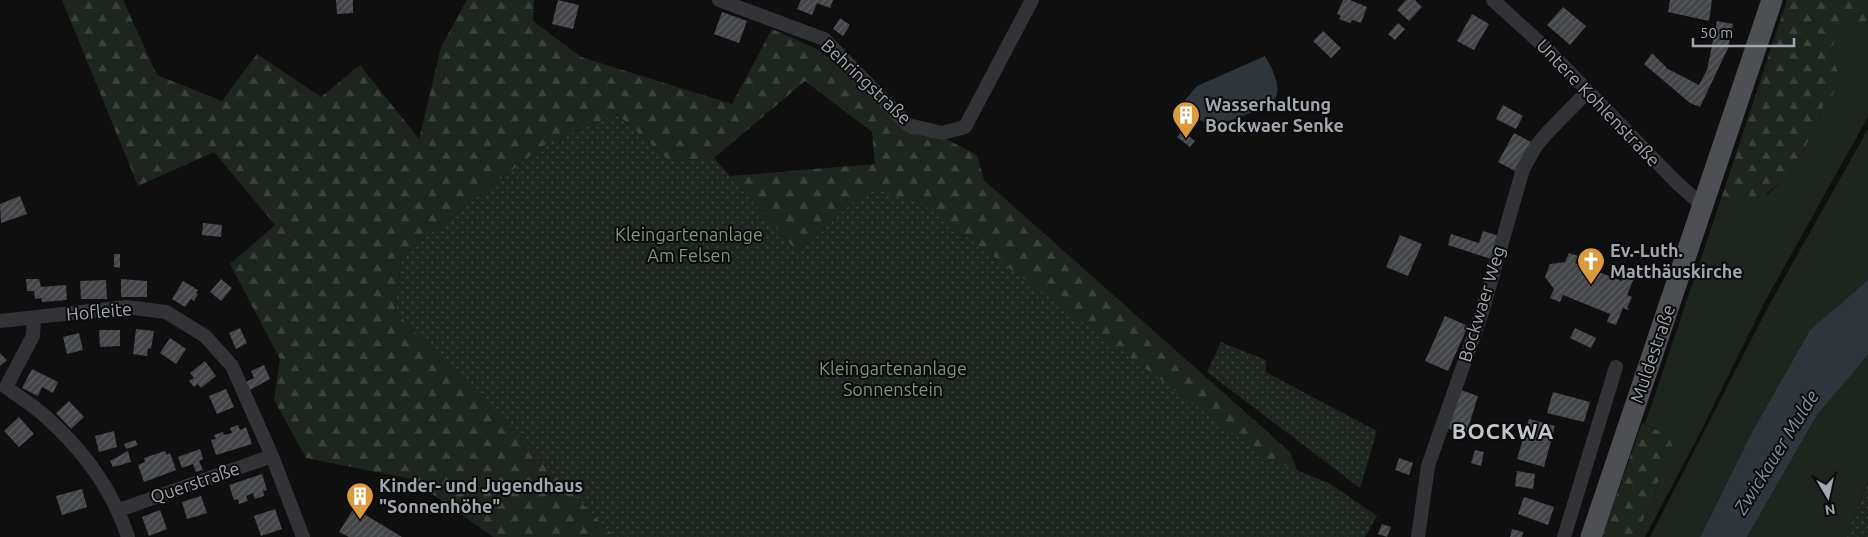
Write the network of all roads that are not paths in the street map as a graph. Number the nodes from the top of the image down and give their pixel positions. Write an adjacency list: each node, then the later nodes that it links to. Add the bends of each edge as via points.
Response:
1 (719, 0): 2 (street, Behringstraße, via 824,39 908,125 942,133 965,127)
2 (1032, 0)
3 (1493, 0): 5 (street, Untere Kohlenstraße, via 1550,52)
4 (1772, 0): 6 (main road, Muldestraße)
5 (1587, 92): 6 (street, Untere Kohlenstraße); 15 (street, Bockwaer Weg, via 1536,146 1523,169 1482,312 1428,466)
6 (1703, 206): 17 (main road, Muldestraße)
7 (34, 318): 8 (street, Hofleite); 10 (street, via 33,336); 11 (street, Hofleite, via 126,307 166,312 205,336 232,366)
8 (0, 321)
9 (1616, 367): 16 (street)
10 (3, 390): 12 (street, via 46,417 96,472)
11 (272, 456): 12 (street, Querstraße); 14 (street, Hofleite)
12 (119, 510): 13 (street)
13 (128, 537)
14 (303, 537)
15 (1418, 537)
16 (1564, 537)
17 (1591, 537)

